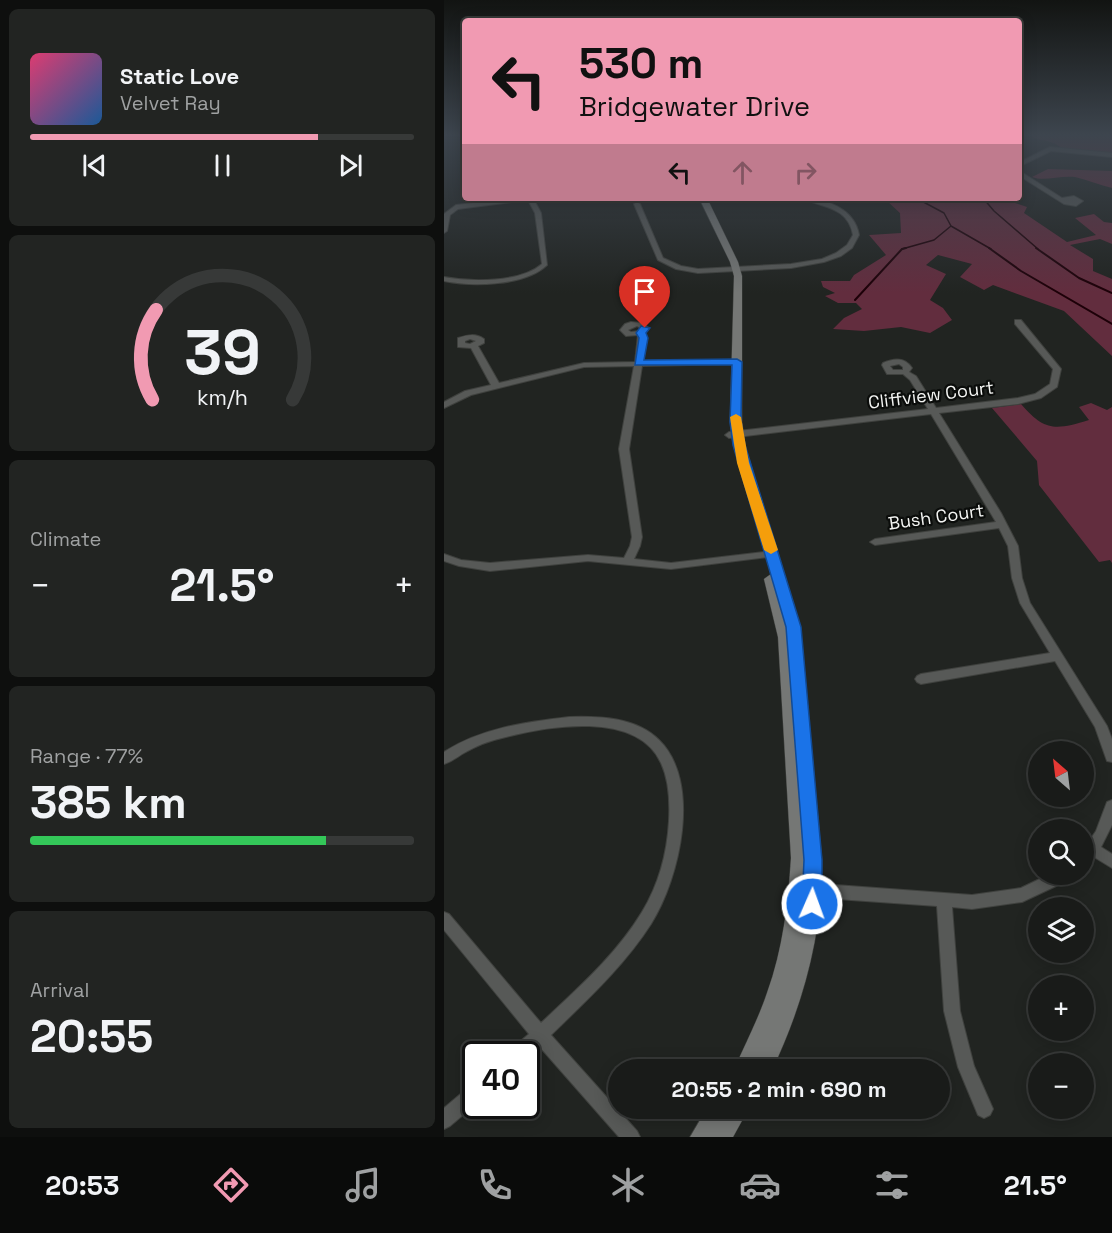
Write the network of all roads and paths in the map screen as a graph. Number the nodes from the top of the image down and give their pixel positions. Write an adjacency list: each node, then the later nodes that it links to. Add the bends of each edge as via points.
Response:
1 (1043, 187): 2 (street)
2 (1063, 199)
3 (505, 201): 9 (street, via 456,207 447,214)
4 (532, 201): 11 (street, via 538,213 545,264 541,270 517,278 461,282)
5 (699, 201): 10 (street)
6 (704, 201): 10 (street)
7 (813, 201): 10 (street, via 849,218 856,231 852,244 815,262)
8 (637, 204): 10 (street, via 658,255 665,262 697,271)
9 (444, 231)
10 (734, 269): 15 (street)
11 (444, 279)
12 (1018, 322): 20 (street, Cliffview Court, via 1055,364 1058,375 1054,385 1029,399)
13 (641, 333): 16 (street, via 644,338)
14 (474, 346): 18 (street)
15 (734, 362): 16 (street); 21 (street)
16 (638, 363): 18 (street, via 578,366); 26 (street, via 624,449 637,537)
17 (905, 372): 20 (street, via 914,378)
18 (496, 386): 19 (street, via 468,393)
19 (444, 405)
20 (934, 411): 21 (street, Cliffview Court); 22 (street)
21 (734, 435): 24 (street)
22 (1002, 524): 23 (street, Bush Court); 27 (street, via 1013,546 1019,589)
23 (875, 542)
24 (768, 554): 26 (street, via 688,566); 36 (street, via 784,637 800,858)
25 (445, 559): 26 (street, via 490,567 588,558)
26 (628, 560)
27 (1058, 656): 28 (street); 29 (street, via 1101,726)
28 (921, 679)
29 (1112, 757)
30 (444, 759): 39 (street, via 491,735 595,720 622,725 651,740 674,775 674,845 658,898 617,958)
31 (1112, 806): 32 (street, via 1108,822)
32 (1094, 844)
33 (1094, 856): 34 (street)
34 (1112, 862)
35 (1043, 885): 37 (street, via 999,900)
36 (806, 889): 37 (street); 41 (street, via 788,963 770,1017); 42 (street, via 804,953)
37 (944, 901): 44 (street, via 955,1029)
38 (444, 920): 39 (street)
39 (540, 1035): 40 (street); 48 (street)
40 (533, 1041)
41 (750, 1059)
42 (766, 1059)
43 (462, 1104): 47 (street)
44 (984, 1109)
45 (713, 1119): 49 (street)
46 (731, 1119): 50 (street)
47 (444, 1120)
48 (631, 1137)
49 (701, 1137)
50 (720, 1137)

